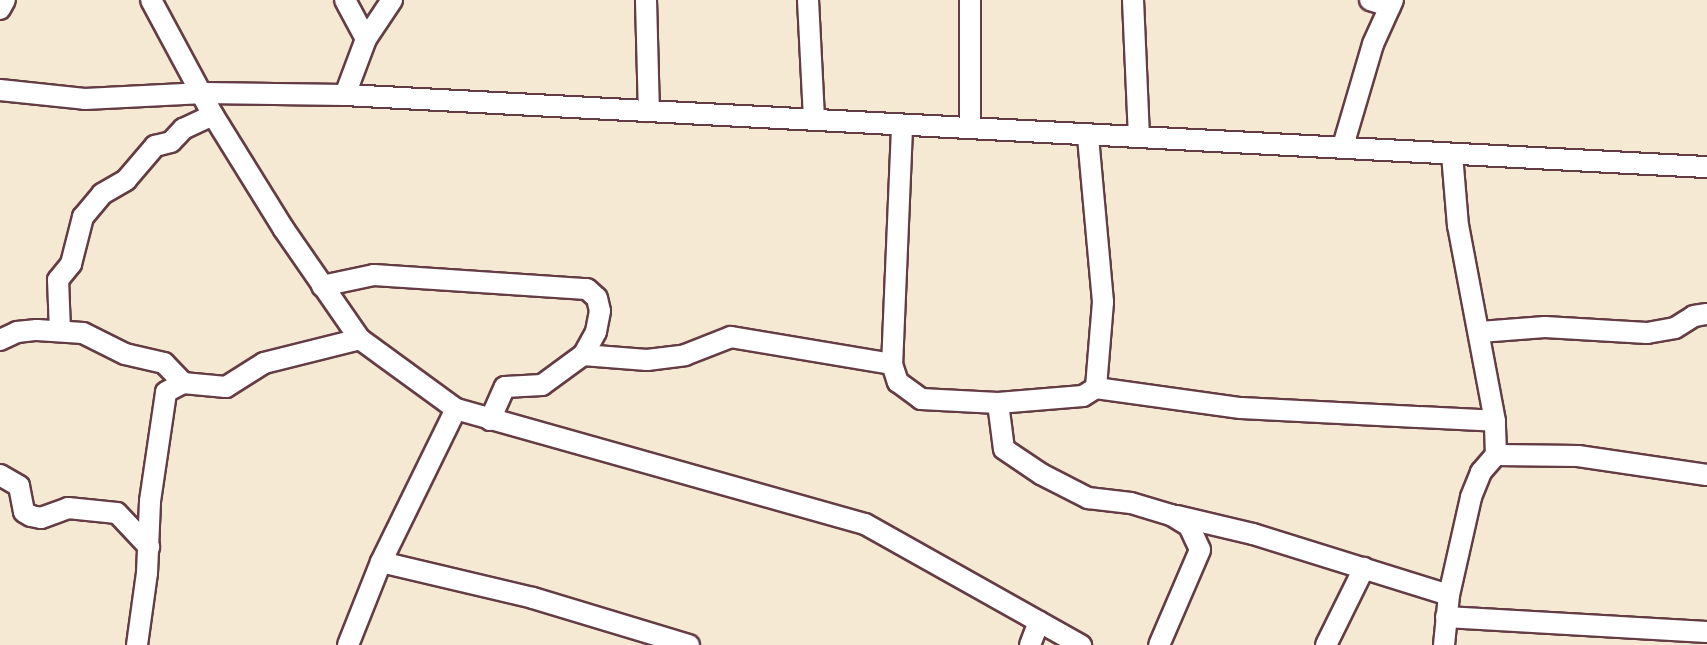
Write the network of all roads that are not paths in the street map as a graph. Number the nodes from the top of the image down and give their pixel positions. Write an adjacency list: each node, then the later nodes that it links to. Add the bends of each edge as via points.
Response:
1 (5, 0): 11 (street)
2 (152, 0): 14 (street)
3 (345, 0): 12 (street)
4 (392, 0): 12 (street)
5 (646, 0): 16 (street)
6 (808, 0): 18 (street)
7 (970, 0): 20 (street)
8 (1133, 0): 21 (street)
9 (1370, 0): 10 (street)
10 (1391, 3): 23 (street, via 1373,44)
11 (0, 9)
12 (366, 39): 15 (street)
13 (0, 90): 14 (street, via 85,99)
14 (204, 93): 15 (street); 17 (street)
15 (345, 95): 16 (street)
16 (649, 111): 18 (street)
17 (213, 115): 26 (street); 28 (street, via 183,129 171,142 155,146 126,180 102,194 83,217 71,264 58,280)
18 (814, 119): 19 (street)
19 (902, 128): 20 (street); 33 (street)
20 (970, 128): 22 (street)
21 (1139, 136): 22 (street); 23 (street)
22 (1088, 137): 35 (street, via 1103,302)
23 (1343, 146): 24 (street)
24 (1452, 154): 25 (street); 29 (street, via 1458,226)
25 (1707, 167)
26 (322, 286): 30 (street); 32 (street, via 374,275 587,289 597,298 600,311 597,332)
27 (1707, 314): 29 (street, via 1694,316 1676,328 1647,333 1545,327)
28 (60, 331): 31 (street, via 17,332); 34 (street, via 83,333 125,354 164,363)
29 (1480, 332): 39 (street)
30 (360, 339): 34 (street, via 264,363 226,387); 37 (street)
31 (0, 340)
32 (583, 355): 33 (street, via 647,360 685,355 731,337); 38 (street, via 542,385 505,387)
33 (892, 364): 36 (street, via 898,382 921,399)
34 (183, 383): 43 (street, via 162,400)
35 (1096, 388): 36 (street, via 1083,396); 39 (street, via 1242,408)
36 (998, 403): 45 (street, via 1004,448 1041,474 1088,498 1131,503)
37 (456, 409): 38 (street); 49 (street)
38 (490, 420): 53 (street, via 866,524)
39 (1495, 421): 40 (street)
40 (1496, 455): 42 (street, via 1578,456); 51 (street, via 1481,472 1471,497)
41 (0, 475): 44 (street, via 19,486 24,512 31,516 41,518 68,508)
42 (1707, 475)
43 (150, 501): 44 (street); 47 (street)
44 (117, 513): 47 (street)
45 (1172, 515): 46 (street); 48 (street, via 1189,526)
46 (1232, 529): 48 (street); 50 (street)
47 (149, 547): 55 (street)
48 (1200, 550): 60 (street)
49 (381, 562): 56 (street); 57 (street, via 533,598)
50 (1365, 568): 51 (street); 61 (street)
51 (1449, 595): 52 (street)
52 (1446, 617): 54 (street); 62 (street)
53 (1039, 622): 58 (street); 59 (street)
54 (1707, 632)
55 (137, 645)
56 (348, 645)
57 (689, 645)
58 (1030, 645)
59 (1081, 645)
60 (1159, 645)
61 (1326, 645)
62 (1444, 645)

